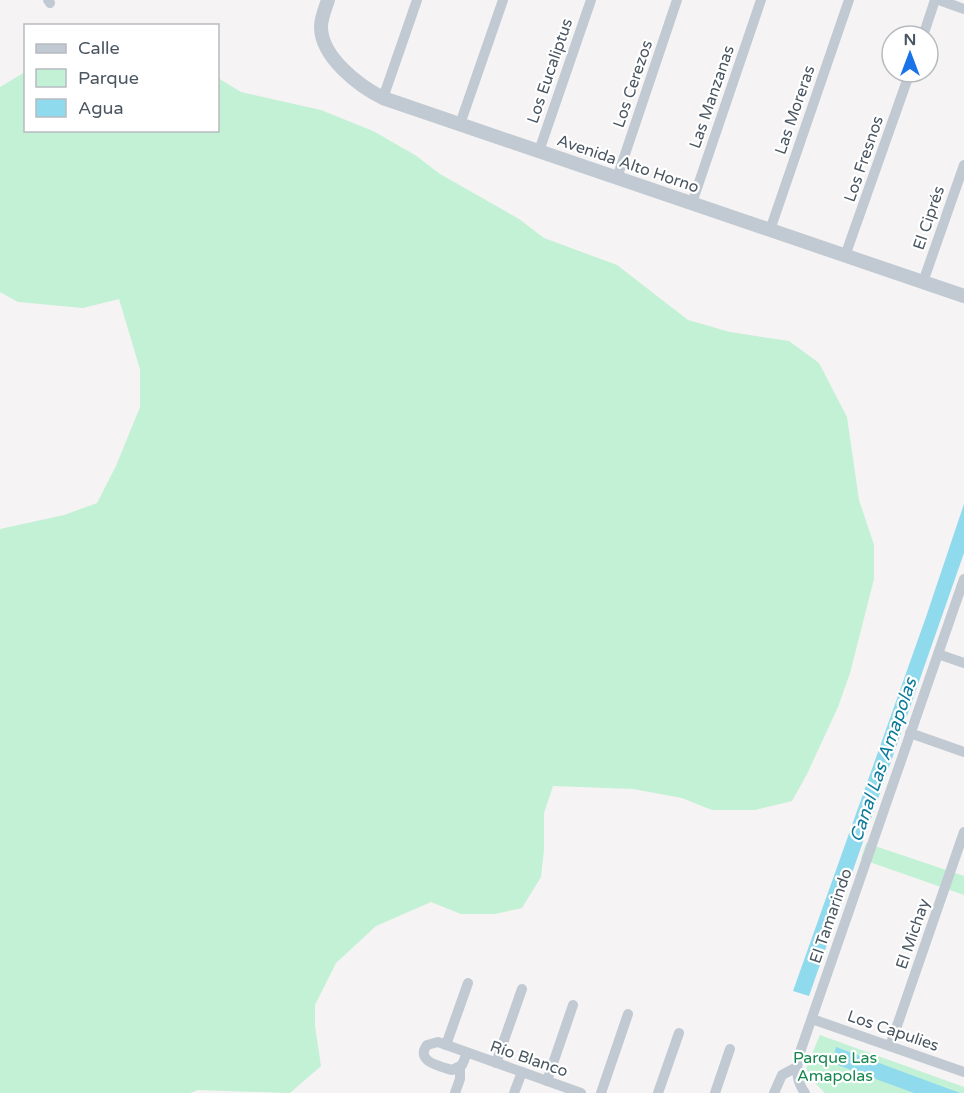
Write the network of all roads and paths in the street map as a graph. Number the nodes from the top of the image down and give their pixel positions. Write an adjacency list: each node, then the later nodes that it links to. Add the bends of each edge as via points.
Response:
1 (328, 0): 12 (street, Avenida Alto Horno, via 322,18 323,39 353,79)
2 (417, 0): 12 (street)
3 (503, 0): 13 (street)
4 (591, 0): 14 (street, Los Eucaliptus)
5 (677, 0): 16 (street, Los Cerezos)
6 (761, 0): 17 (street, Las Manzanas)
7 (849, 0): 18 (street, Las Moreras)
8 (937, 0): 9 (street); 10 (street)
9 (964, 9)
10 (928, 24)
11 (906, 84): 19 (street, Los Fresnos)
12 (383, 98): 13 (street, Avenida Alto Horno)
13 (460, 124): 14 (street, Avenida Alto Horno)
14 (539, 151): 16 (street, Avenida Alto Horno)
15 (964, 165): 20 (street, El Ciprés)
16 (617, 178): 17 (street, Avenida Alto Horno)
17 (692, 203): 18 (street, Avenida Alto Horno)
18 (770, 230): 19 (street, Avenida Alto Horno)
19 (846, 256): 20 (street, Avenida Alto Horno)
20 (923, 282): 21 (street, Avenida Alto Horno)
21 (964, 296)
22 (964, 579): 23 (street, El Tamarindo)
23 (938, 654): 24 (street); 25 (street, El Tamarindo)
24 (964, 663)
25 (910, 734): 26 (street); 32 (street, El Tamarindo)
26 (964, 752)
27 (964, 832): 35 (street, El Michay)
28 (468, 983): 34 (street)
29 (522, 988): 38 (street)
30 (573, 1005): 43 (street)
31 (628, 1014): 47 (street)
32 (812, 1019): 35 (street, Los Capulies); 39 (street, El Tamarindo)
33 (679, 1033): 48 (street)
34 (446, 1045): 37 (street, Río Blanco); 40 (street, via 429,1043 424,1058 449,1069)
35 (890, 1046): 42 (street, Los Capulies)
36 (730, 1049): 49 (street)
37 (467, 1053): 38 (street, Río Blanco); 40 (street)
38 (496, 1064): 41 (street, Río Blanco)
39 (797, 1067): 50 (street, via 782,1075); 51 (street)
40 (460, 1068): 45 (street)
41 (522, 1072): 43 (street, Río Blanco); 46 (street)
42 (964, 1072)
43 (548, 1081): 44 (street, Río Blanco)
44 (575, 1092)
45 (455, 1093)
46 (514, 1093)
47 (601, 1093)
48 (658, 1093)
49 (715, 1093)
50 (774, 1093)
51 (805, 1093)

